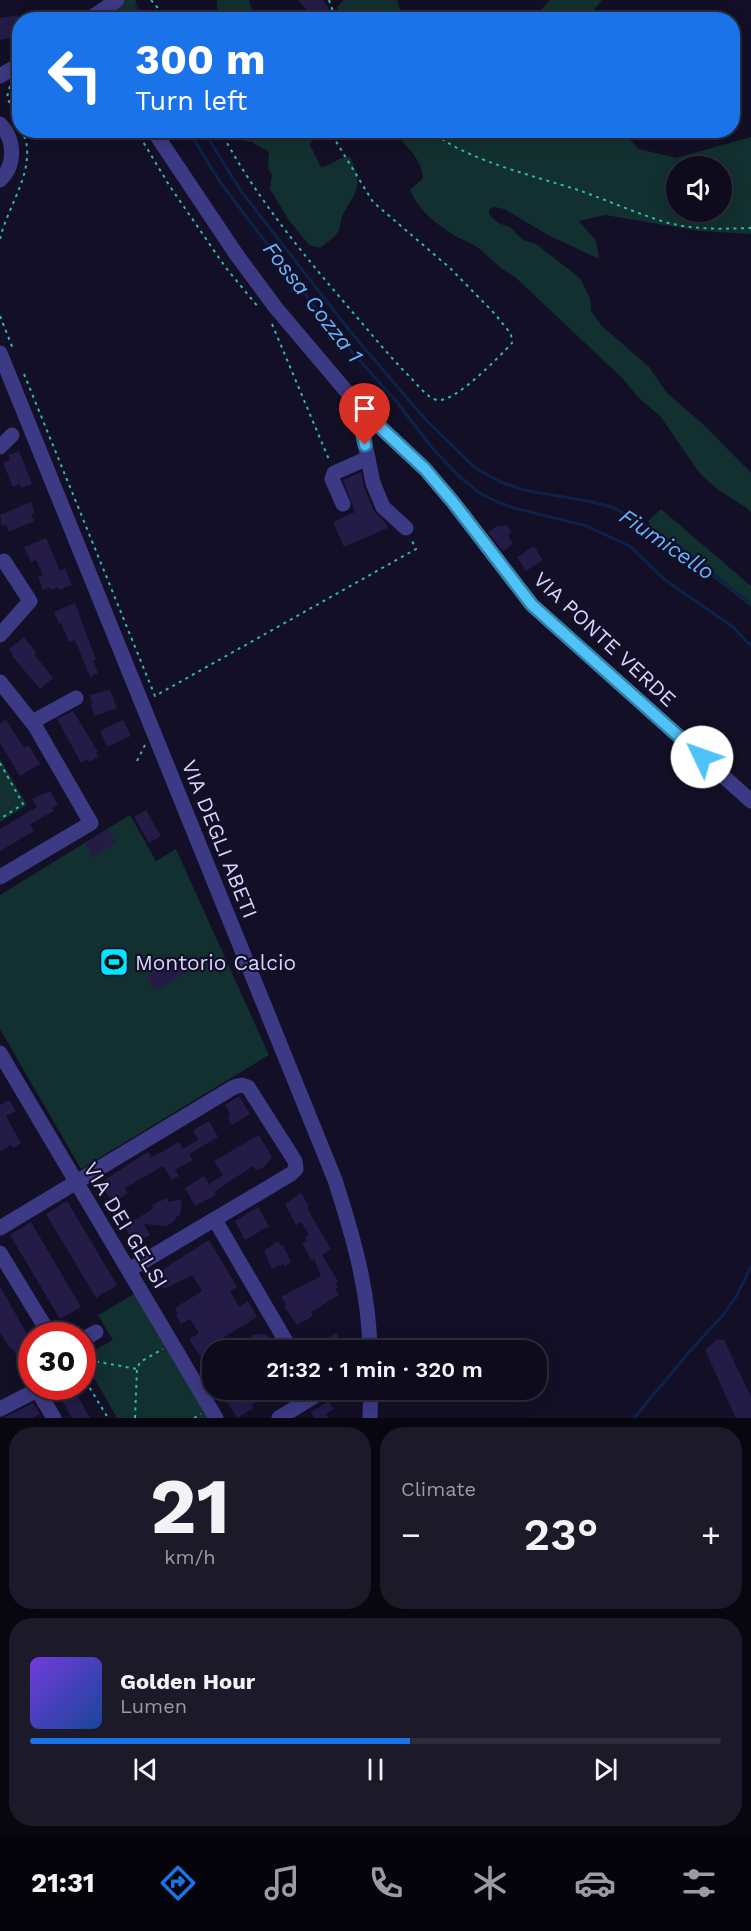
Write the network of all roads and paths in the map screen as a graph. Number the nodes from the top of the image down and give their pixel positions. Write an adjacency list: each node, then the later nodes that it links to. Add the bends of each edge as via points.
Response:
1 (117, 0): 3 (street)
2 (151, 0): 4 (path)
3 (100, 12)
4 (160, 12)
5 (5, 81): 6 (path)
6 (12, 106)
7 (0, 124): 14 (street, via 12,152)
8 (25, 138): 16 (path, via 28,147 25,168)
9 (141, 138): 17 (path, via 226,268)
10 (158, 138): 22 (street, VIA PONTE VERDE, via 262,290)
11 (225, 138): 12 (path, via 258,192 332,289 428,395 437,400 448,399 498,358 512,343 511,334 450,268 373,202)
12 (334, 138)
13 (442, 138): 15 (path, via 493,163 665,222 718,229)
14 (1, 182)
15 (751, 228)
16 (0, 239)
17 (259, 308)
18 (0, 316): 20 (path)
19 (272, 324): 26 (path)
20 (7, 351): 46 (street, VIA DEGLI ABETI, via 335,1180 355,1242)
21 (22, 371): 28 (path, via 155,696 416,549)
22 (363, 411): 25 (street, via 359,414); 35 (street, VIA PONTE VERDE, via 425,469 532,605)
23 (12, 435): 24 (street)
24 (0, 447)
25 (368, 458): 26 (street); 28 (street, via 383,507)
26 (334, 472): 27 (street, via 332,479)
27 (343, 504)
28 (406, 528)
29 (4, 561): 30 (street, via 30,601)
30 (0, 635)
31 (0, 682): 33 (street)
32 (76, 698): 33 (street)
33 (32, 722): 37 (street, via 91,824)
34 (0, 763): 36 (path, via 23,804)
35 (751, 801)
36 (0, 819)
37 (0, 877)
38 (0, 1053): 39 (street, VIA DEI GELSI)
39 (76, 1182): 40 (street, via 242,1085 248,1087 295,1161 296,1169); 41 (street); 43 (street, VIA DEI GELSI)
40 (215, 1220): 43 (street); 45 (street)
41 (0, 1228)
42 (0, 1253): 44 (street)
43 (129, 1270): 57 (street, VIA DEI GELSI)
44 (42, 1322)
45 (285, 1340)
46 (369, 1340)
47 (165, 1348): 49 (path, via 140,1362)
48 (96, 1361): 49 (path)
49 (137, 1369): 56 (path)
50 (96, 1398): 55 (path)
51 (306, 1400): 58 (street)
52 (371, 1400): 59 (street)
53 (0, 1409): 54 (street, via 35,1391)
54 (54, 1418)
55 (108, 1418)
56 (135, 1418)
57 (216, 1418)
58 (279, 1418)
59 (370, 1418)

